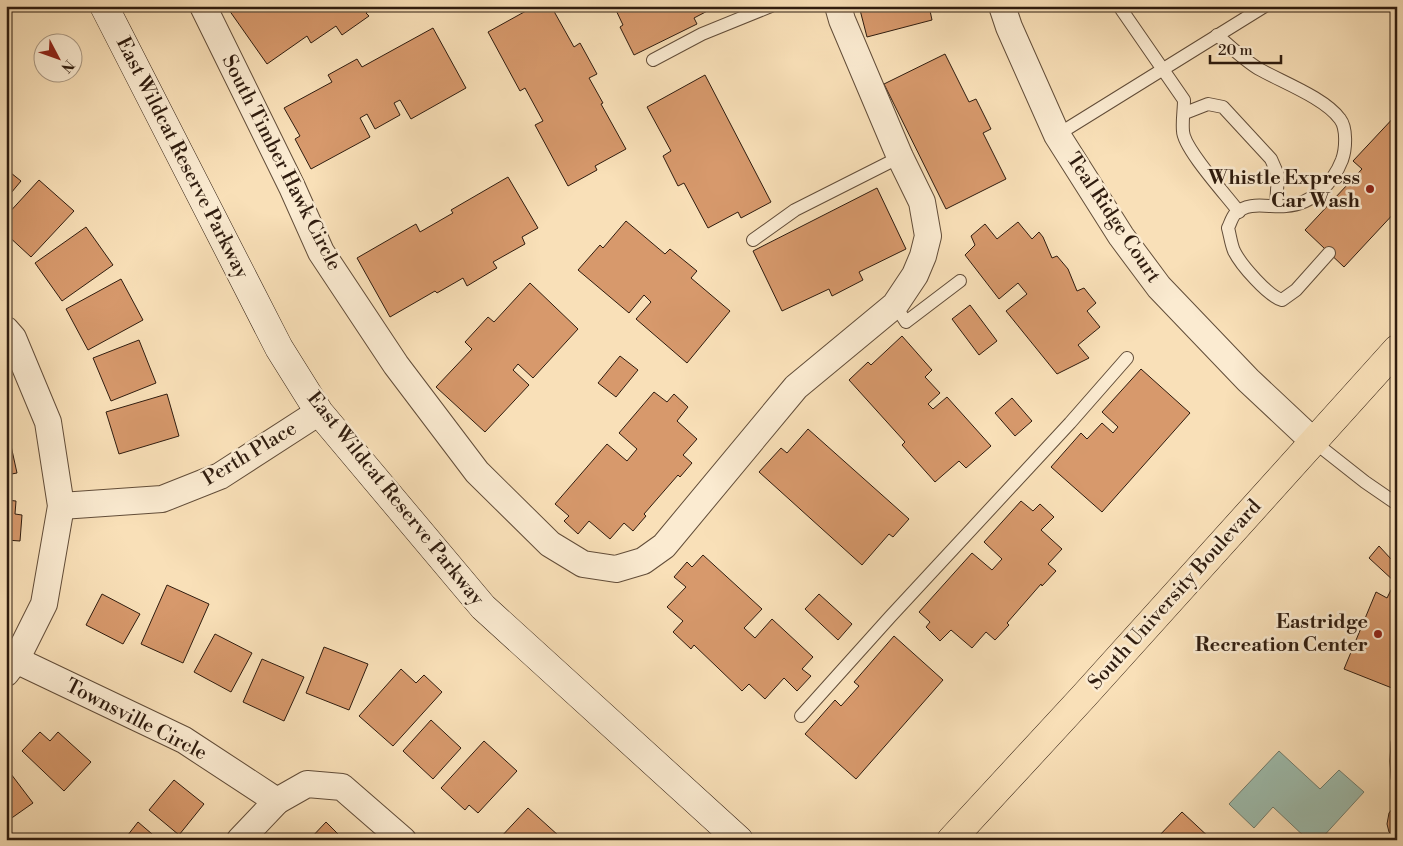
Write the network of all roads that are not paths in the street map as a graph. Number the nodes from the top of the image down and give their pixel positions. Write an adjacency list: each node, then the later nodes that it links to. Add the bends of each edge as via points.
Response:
1 (104, 6): 23 (main road, East Wildcat Reserve Parkway, via 279,348)
2 (203, 6): 19 (street, South Timber Hawk Circle, via 321,252 396,365 477,472 550,544 583,564 616,569 643,561 664,546 796,387)
3 (771, 6): 9 (lane, via 702,34)
4 (838, 6): 13 (street, South Timber Hawk Circle)
5 (1002, 6): 12 (street, Teal Ridge Court)
6 (1119, 6): 10 (lane)
7 (1264, 6): 8 (lane)
8 (1217, 35): 10 (lane); 14 (lane, via 1258,68 1332,109 1342,120 1345,136 1343,158 1335,174 1321,192 1307,201)
9 (653, 60)
10 (1163, 70): 11 (lane, via 1184,100); 12 (lane)
11 (1185, 113): 14 (lane, via 1208,104 1223,107 1271,159 1278,175); 15 (lane, via 1182,133 1188,147)
12 (1058, 135): 24 (street, Teal Ridge Court, via 1121,236 1159,287 1248,380)
13 (900, 157): 16 (lane, via 795,210); 19 (street, South Timber Hawk Circle, via 922,202 928,236 915,275)
14 (1276, 206): 15 (lane, via 1246,207)
15 (1239, 212): 17 (lane, via 1228,228 1234,251 1275,298 1282,300 1296,290)
16 (753, 240)
17 (1329, 253)
18 (960, 281): 19 (lane, via 906,322)
19 (895, 305)
20 (6, 330): 26 (street, via 14,338 48,422)
21 (1397, 349): 24 (main road, South University Boulevard)
22 (1127, 358): 28 (lane)
23 (319, 412): 26 (street, Perth Place, via 220,476 162,499); 32 (main road, East Wildcat Reserve Parkway, via 483,607)
24 (1313, 441): 25 (lane); 33 (main road, South University Boulevard)
25 (1397, 504)
26 (61, 506): 27 (street, via 44,604)
27 (11, 667): 29 (street, Townsville Circle, via 184,740)
28 (801, 716)
29 (277, 801): 30 (street); 31 (street, via 307,784 342,787)
30 (240, 840)
31 (403, 840)
32 (739, 840)
33 (951, 840)

